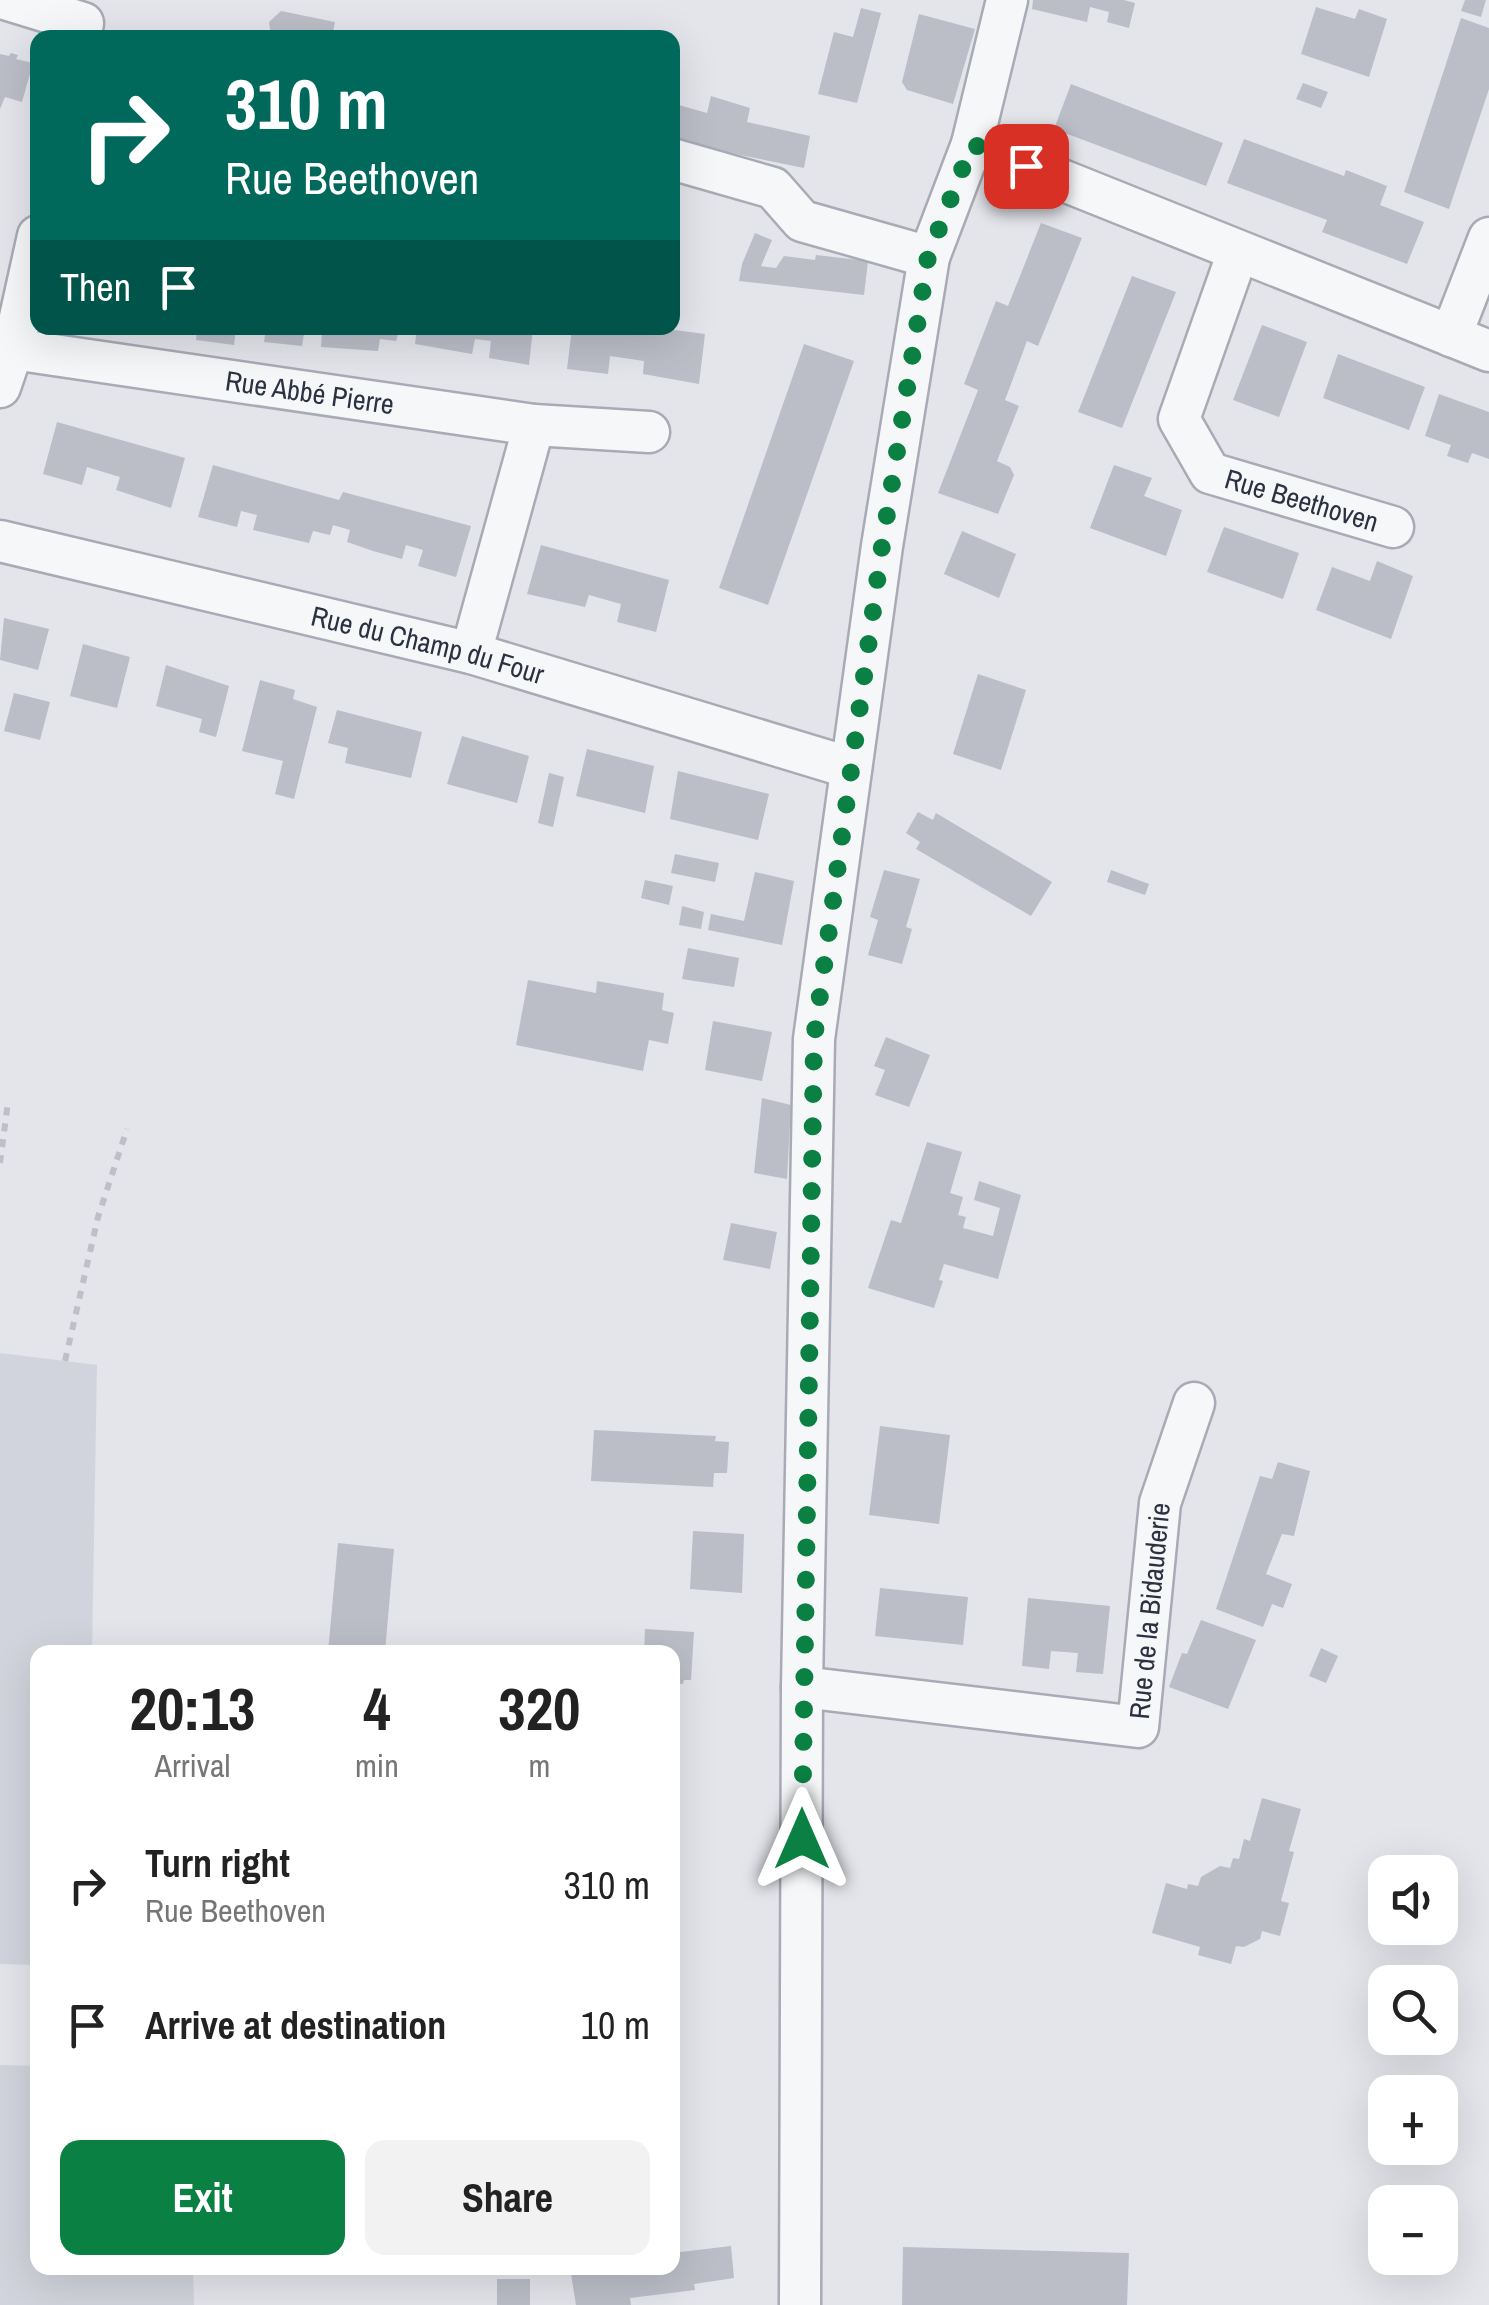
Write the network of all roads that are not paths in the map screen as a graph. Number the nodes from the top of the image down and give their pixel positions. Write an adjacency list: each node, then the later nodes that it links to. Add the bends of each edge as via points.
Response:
1 (8, 0): 3 (street, via 84,22)
2 (1008, 0): 4 (street)
3 (82, 30)
4 (972, 144): 7 (street); 8 (street)
5 (680, 162): 8 (street, via 773,188 802,221)
6 (1489, 238): 10 (street)
7 (1238, 252): 10 (street); 16 (street, Rue Beethoven, via 1180,418 1210,473)
8 (928, 257): 19 (street)
9 (30, 264): 11 (street)
10 (1450, 336): 12 (street)
11 (6, 346): 13 (street); 14 (street, Rue Abbé Pierre)
12 (1489, 351)
13 (0, 388)
14 (534, 425): 15 (street, Rue Abbé Pierre); 18 (street)
15 (649, 432)
16 (1393, 526)
17 (0, 541): 18 (street, Rue du Champ du Four)
18 (471, 653): 19 (street, Rue du Champ du Four)
19 (851, 768): 21 (street, via 814,1039)
20 (1194, 1403): 21 (street, Rue de la Bidauderie, via 1160,1502 1138,1727)
21 (802, 1687): 22 (street)
22 (800, 2305)

